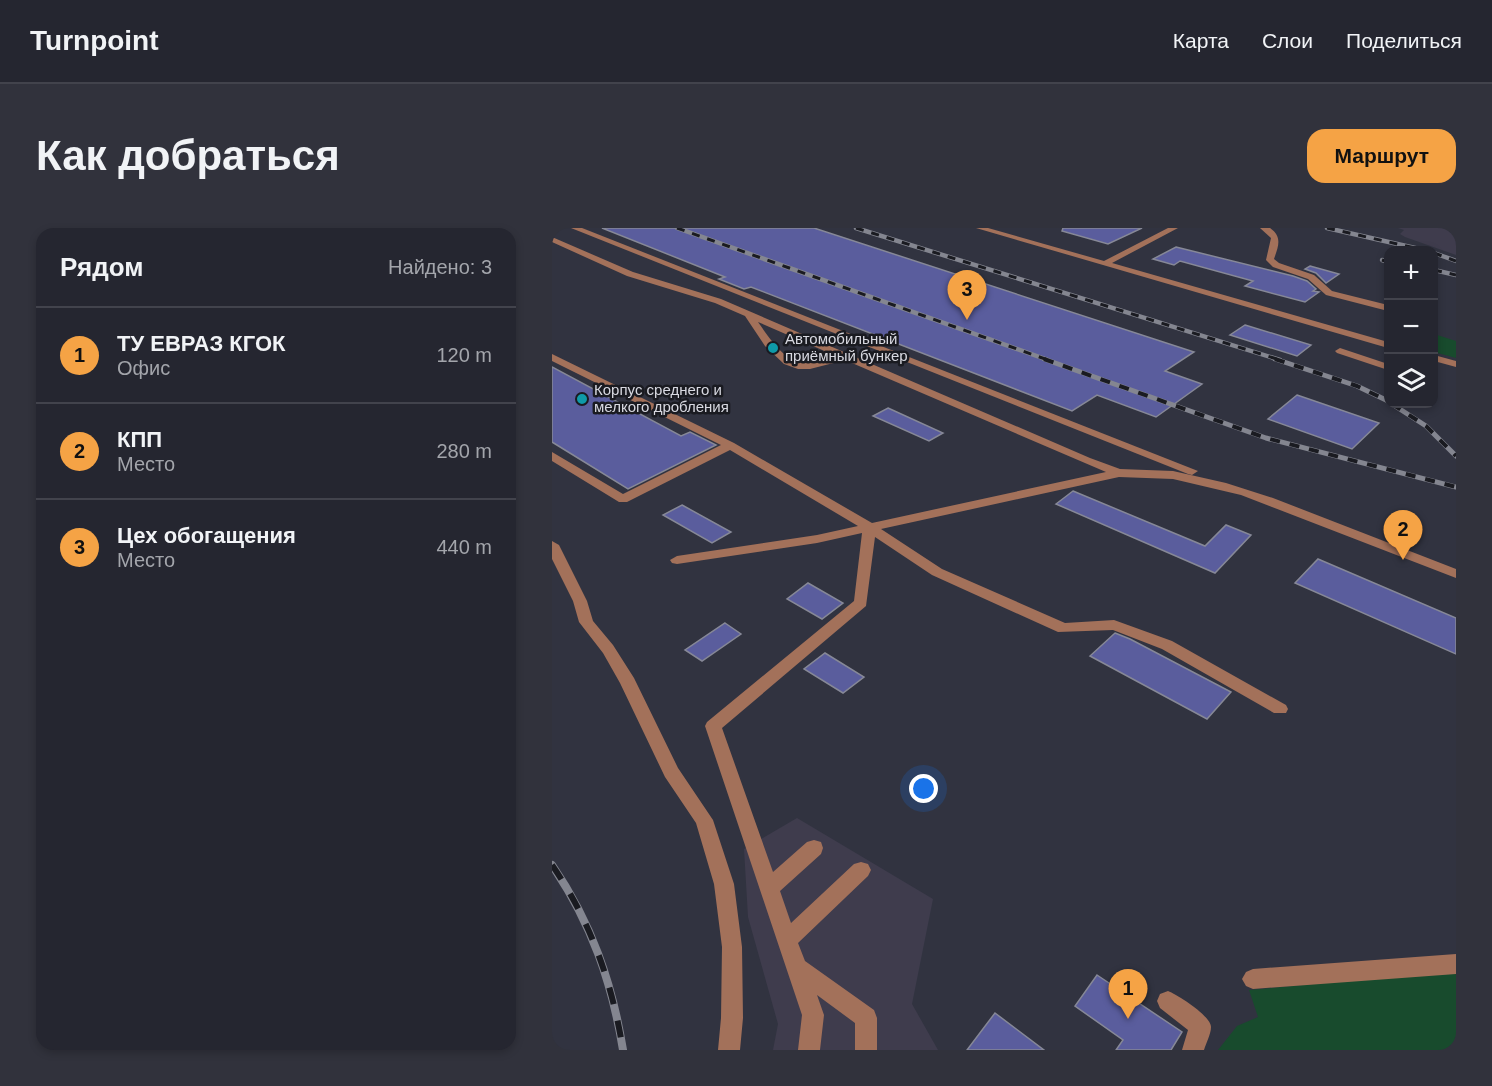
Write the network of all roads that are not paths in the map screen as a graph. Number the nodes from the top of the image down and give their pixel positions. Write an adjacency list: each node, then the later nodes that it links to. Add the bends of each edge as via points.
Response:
1 (575, 228): 19 (lane)
2 (980, 228): 6 (lane)
3 (1174, 228): 6 (lane)
4 (1263, 228): 7 (lane, via 1276,238 1270,260 1276,265 1311,277 1329,292)
5 (552, 239): 8 (lane, via 630,274 708,297)
6 (1104, 264): 9 (lane)
7 (1384, 307)
8 (748, 314): 11 (lane); 11 (lane, via 789,364 810,368)
9 (1384, 344)
10 (1340, 351): 15 (lane)
11 (846, 356): 18 (lane)
12 (552, 357): 16 (lane)
13 (1438, 361): 14 (lane)
14 (1456, 364)
15 (1384, 365)
16 (730, 445): 17 (lane, via 623,499); 20 (lane)
17 (552, 456)
18 (1119, 473): 19 (lane, via 1160,473); 20 (lane)
19 (1226, 484): 23 (lane)
20 (869, 527): 22 (lane); 24 (lane, via 937,572 1063,628 1113,625 1167,645); 27 (lane, via 861,603 713,726)
21 (552, 545): 33 (lane, via 586,622 609,649 671,772 704,820 724,884 732,947)
22 (677, 561)
23 (1456, 574)
24 (1280, 709)
25 (814, 848): 27 (lane)
26 (861, 870): 28 (lane)
27 (769, 888): 28 (lane)
28 (787, 940): 30 (lane)
29 (1456, 963): 31 (lane)
30 (796, 967): 34 (lane, via 813,1015); 35 (lane, via 866,1018)
31 (1253, 979)
32 (1168, 1001): 36 (lane, via 1200,1026)
33 (729, 1050)
34 (809, 1050)
35 (866, 1050)
36 (1193, 1050)

